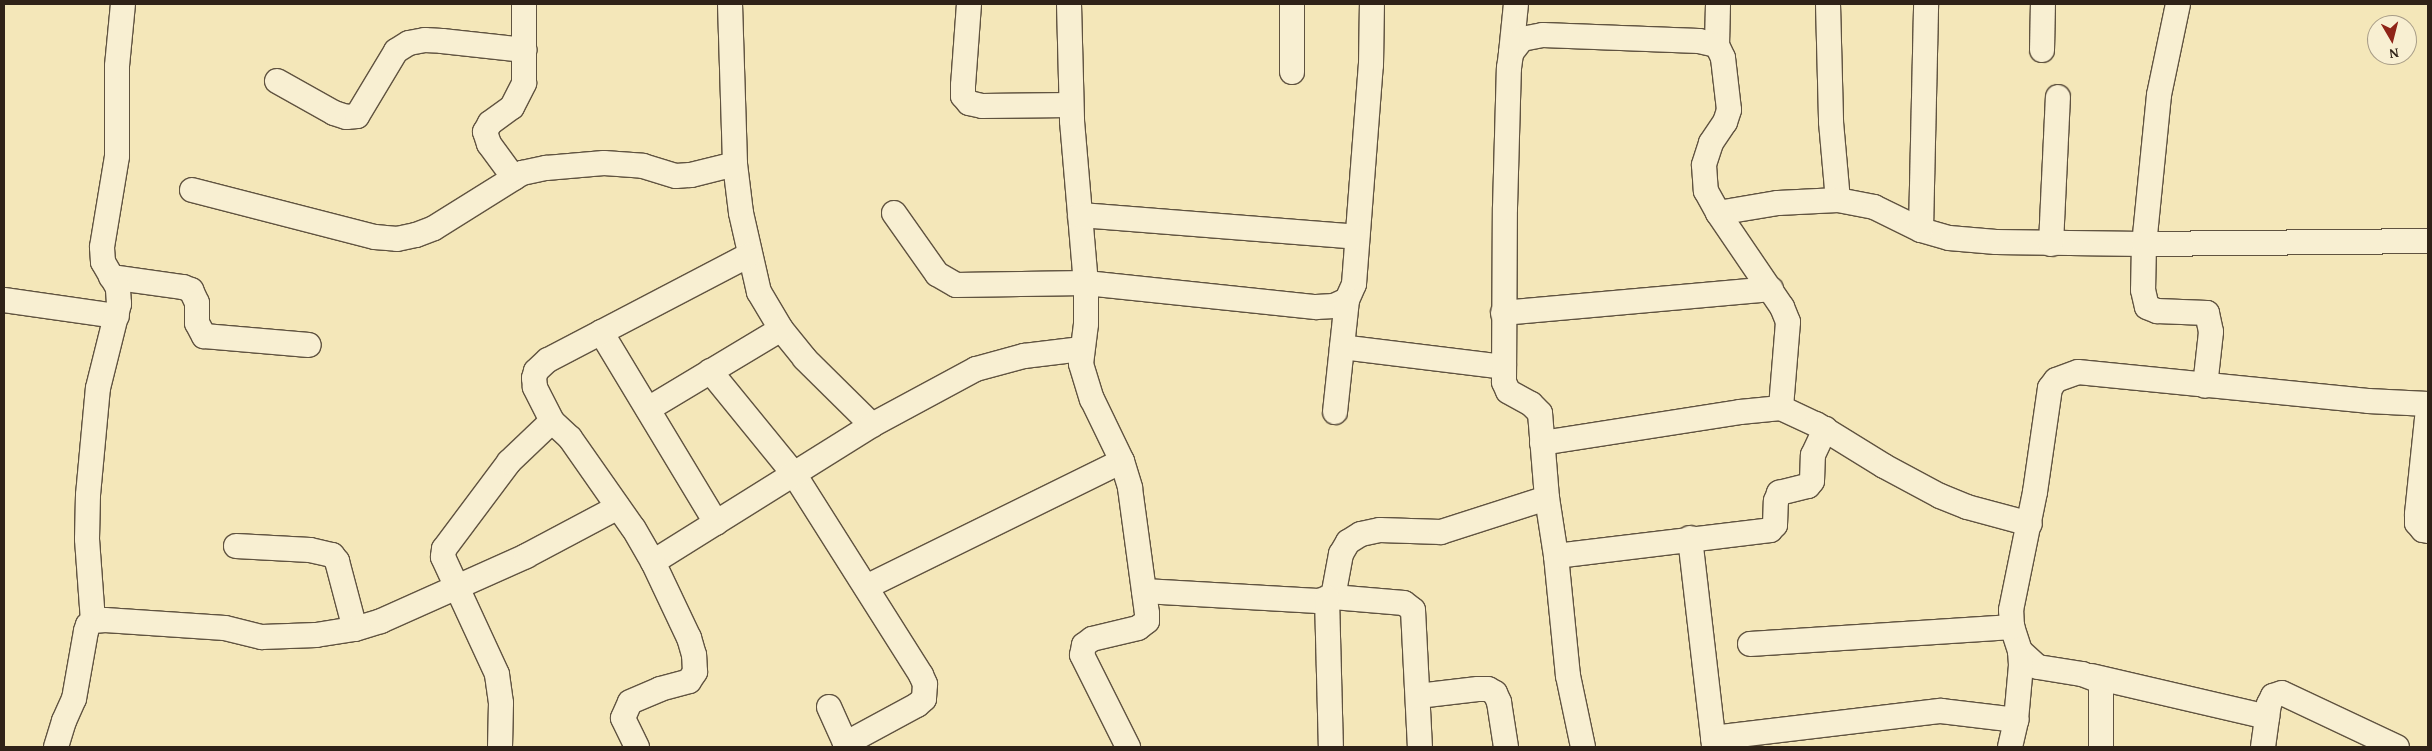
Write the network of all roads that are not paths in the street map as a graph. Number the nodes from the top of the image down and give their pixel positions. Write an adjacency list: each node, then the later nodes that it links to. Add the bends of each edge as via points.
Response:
1 (123, 4): 35 (street, via 118,66 117,156 102,240 103,262)
2 (524, 4): 15 (street)
3 (730, 4): 22 (street)
4 (969, 4): 21 (street, via 963,85 963,96 969,103 982,106)
5 (1069, 4): 21 (street)
6 (1292, 4): 18 (street)
7 (1372, 4): 30 (street, via 1371,65)
8 (1516, 4): 17 (street)
9 (1718, 4): 14 (street)
10 (1828, 4): 25 (street, via 1831,122)
11 (1926, 4): 29 (street)
12 (2043, 4): 16 (street)
13 (2178, 4): 33 (street, via 2159,95)
14 (1717, 45): 17 (street, via 1699,41 1543,35 1522,39); 27 (street, via 1723,58 1728,110 1704,165 1706,191)
15 (525, 50): 19 (street, via 442,40 409,43 396,51 357,116 334,113); 23 (street, via 524,83 518,99 490,123 485,132 489,144)
16 (2042, 50)
17 (1511, 53): 40 (street)
18 (1292, 72)
19 (277, 81)
20 (2058, 97): 32 (street)
21 (1071, 106): 28 (street)
22 (735, 164): 23 (street, via 676,176 643,166 581,164 522,173); 34 (street)
23 (514, 178): 24 (street, via 434,228 397,239 376,237)
24 (192, 190)
25 (1838, 200): 27 (street, via 1778,203); 29 (street, via 1874,207)
26 (894, 213): 36 (street, via 937,274 956,285)
27 (1718, 213): 37 (street)
28 (1080, 215): 30 (street); 36 (street)
29 (1921, 230): 32 (street, via 1949,238)
30 (1357, 237): 39 (street, via 1354,284)
31 (2428, 241): 33 (street)
32 (2052, 244): 33 (street)
33 (2144, 244): 49 (street, via 2143,290 2147,307 2157,311 2207,313 2211,332)
34 (748, 256): 42 (street, via 759,292); 43 (street)
35 (111, 277): 41 (street, via 118,288); 44 (street, via 191,290 197,303 197,324 204,336)
36 (1086, 283): 39 (street, via 1316,307 1334,306); 46 (street)
37 (1771, 289): 40 (street); 51 (street, via 1788,322)
38 (4, 300): 41 (street)
39 (1347, 300): 45 (street)
40 (1503, 313): 47 (street)
41 (117, 316): 74 (street, via 98,388 88,495)
42 (780, 328): 48 (street); 56 (street, via 805,359)
43 (602, 332): 52 (street); 55 (street, via 548,360 536,371 535,387)
44 (309, 345)
45 (1342, 347): 47 (street); 54 (street)
46 (1082, 349): 56 (street, via 1016,358 976,369); 59 (street, via 1084,378)
47 (1504, 367): 58 (street, via 1508,391 1540,413)
48 (710, 371): 52 (street); 60 (street)
49 (2205, 386): 50 (street); 64 (street, via 2078,372 2056,380 2050,388)
50 (2428, 404)
51 (1781, 408): 57 (street); 58 (street)
52 (648, 409): 63 (street)
53 (2428, 409): 65 (street, via 2417,514 2417,523)
54 (1335, 412)
55 (552, 421): 62 (street, via 570,438); 70 (street, via 509,462 447,542 443,557)
56 (872, 426): 60 (street)
57 (1825, 430): 64 (street, via 1940,496); 66 (street, via 1813,455 1812,482 1779,494 1775,525 1770,530)
58 (1542, 443): 61 (street)
59 (1122, 461): 71 (street); 72 (street, via 1130,488)
60 (794, 474): 63 (street); 71 (street)
61 (1547, 498): 68 (street); 73 (street, via 1441,532 1380,530 1361,534 1348,542 1341,554)
62 (618, 507): 69 (street); 70 (street, via 533,553)
63 (716, 523): 69 (street)
64 (2030, 524): 75 (street, via 2014,593)
65 (2428, 531)
66 (1690, 538): 68 (street); 84 (street)
67 (236, 546): 76 (street, via 310,550 332,555 337,561)
68 (1556, 556): 93 (street, via 1568,676)
69 (653, 562): 88 (street, via 689,638 696,672 690,681 630,702 624,718)
70 (457, 586): 76 (street, via 381,621); 87 (street, via 497,674 501,703)
71 (866, 587): 85 (street, via 921,675 925,692 924,699 917,705)
72 (1144, 591): 73 (street, via 1318,601); 89 (street, via 1147,621 1131,630 1092,639 1084,645 1082,655)
73 (1330, 598): 80 (street, via 1409,605 1415,617); 90 (street)
74 (93, 621): 76 (street, via 217,628 262,638); 86 (street, via 86,631 74,699)
75 (2012, 627): 77 (street); 78 (street)
76 (355, 629)
77 (1750, 644)
78 (2020, 650): 79 (street, via 2038,667); 83 (street)
79 (2091, 676): 82 (street); 95 (street, via 2101,687)
80 (1418, 696): 91 (street); 92 (street, via 1478,689 1495,692)
81 (829, 707): 85 (street)
82 (2267, 716): 96 (street); 97 (street, via 2273,696 2282,693)
83 (2016, 720): 84 (street, via 1941,711); 94 (street)
84 (1714, 743)
85 (846, 746)
86 (56, 747)
87 (500, 747)
88 (638, 747)
89 (1128, 747)
90 (1331, 747)
91 (1420, 747)
92 (1506, 747)
93 (1583, 747)
94 (2010, 747)
95 (2101, 747)
96 (2263, 747)
97 (2397, 747)

